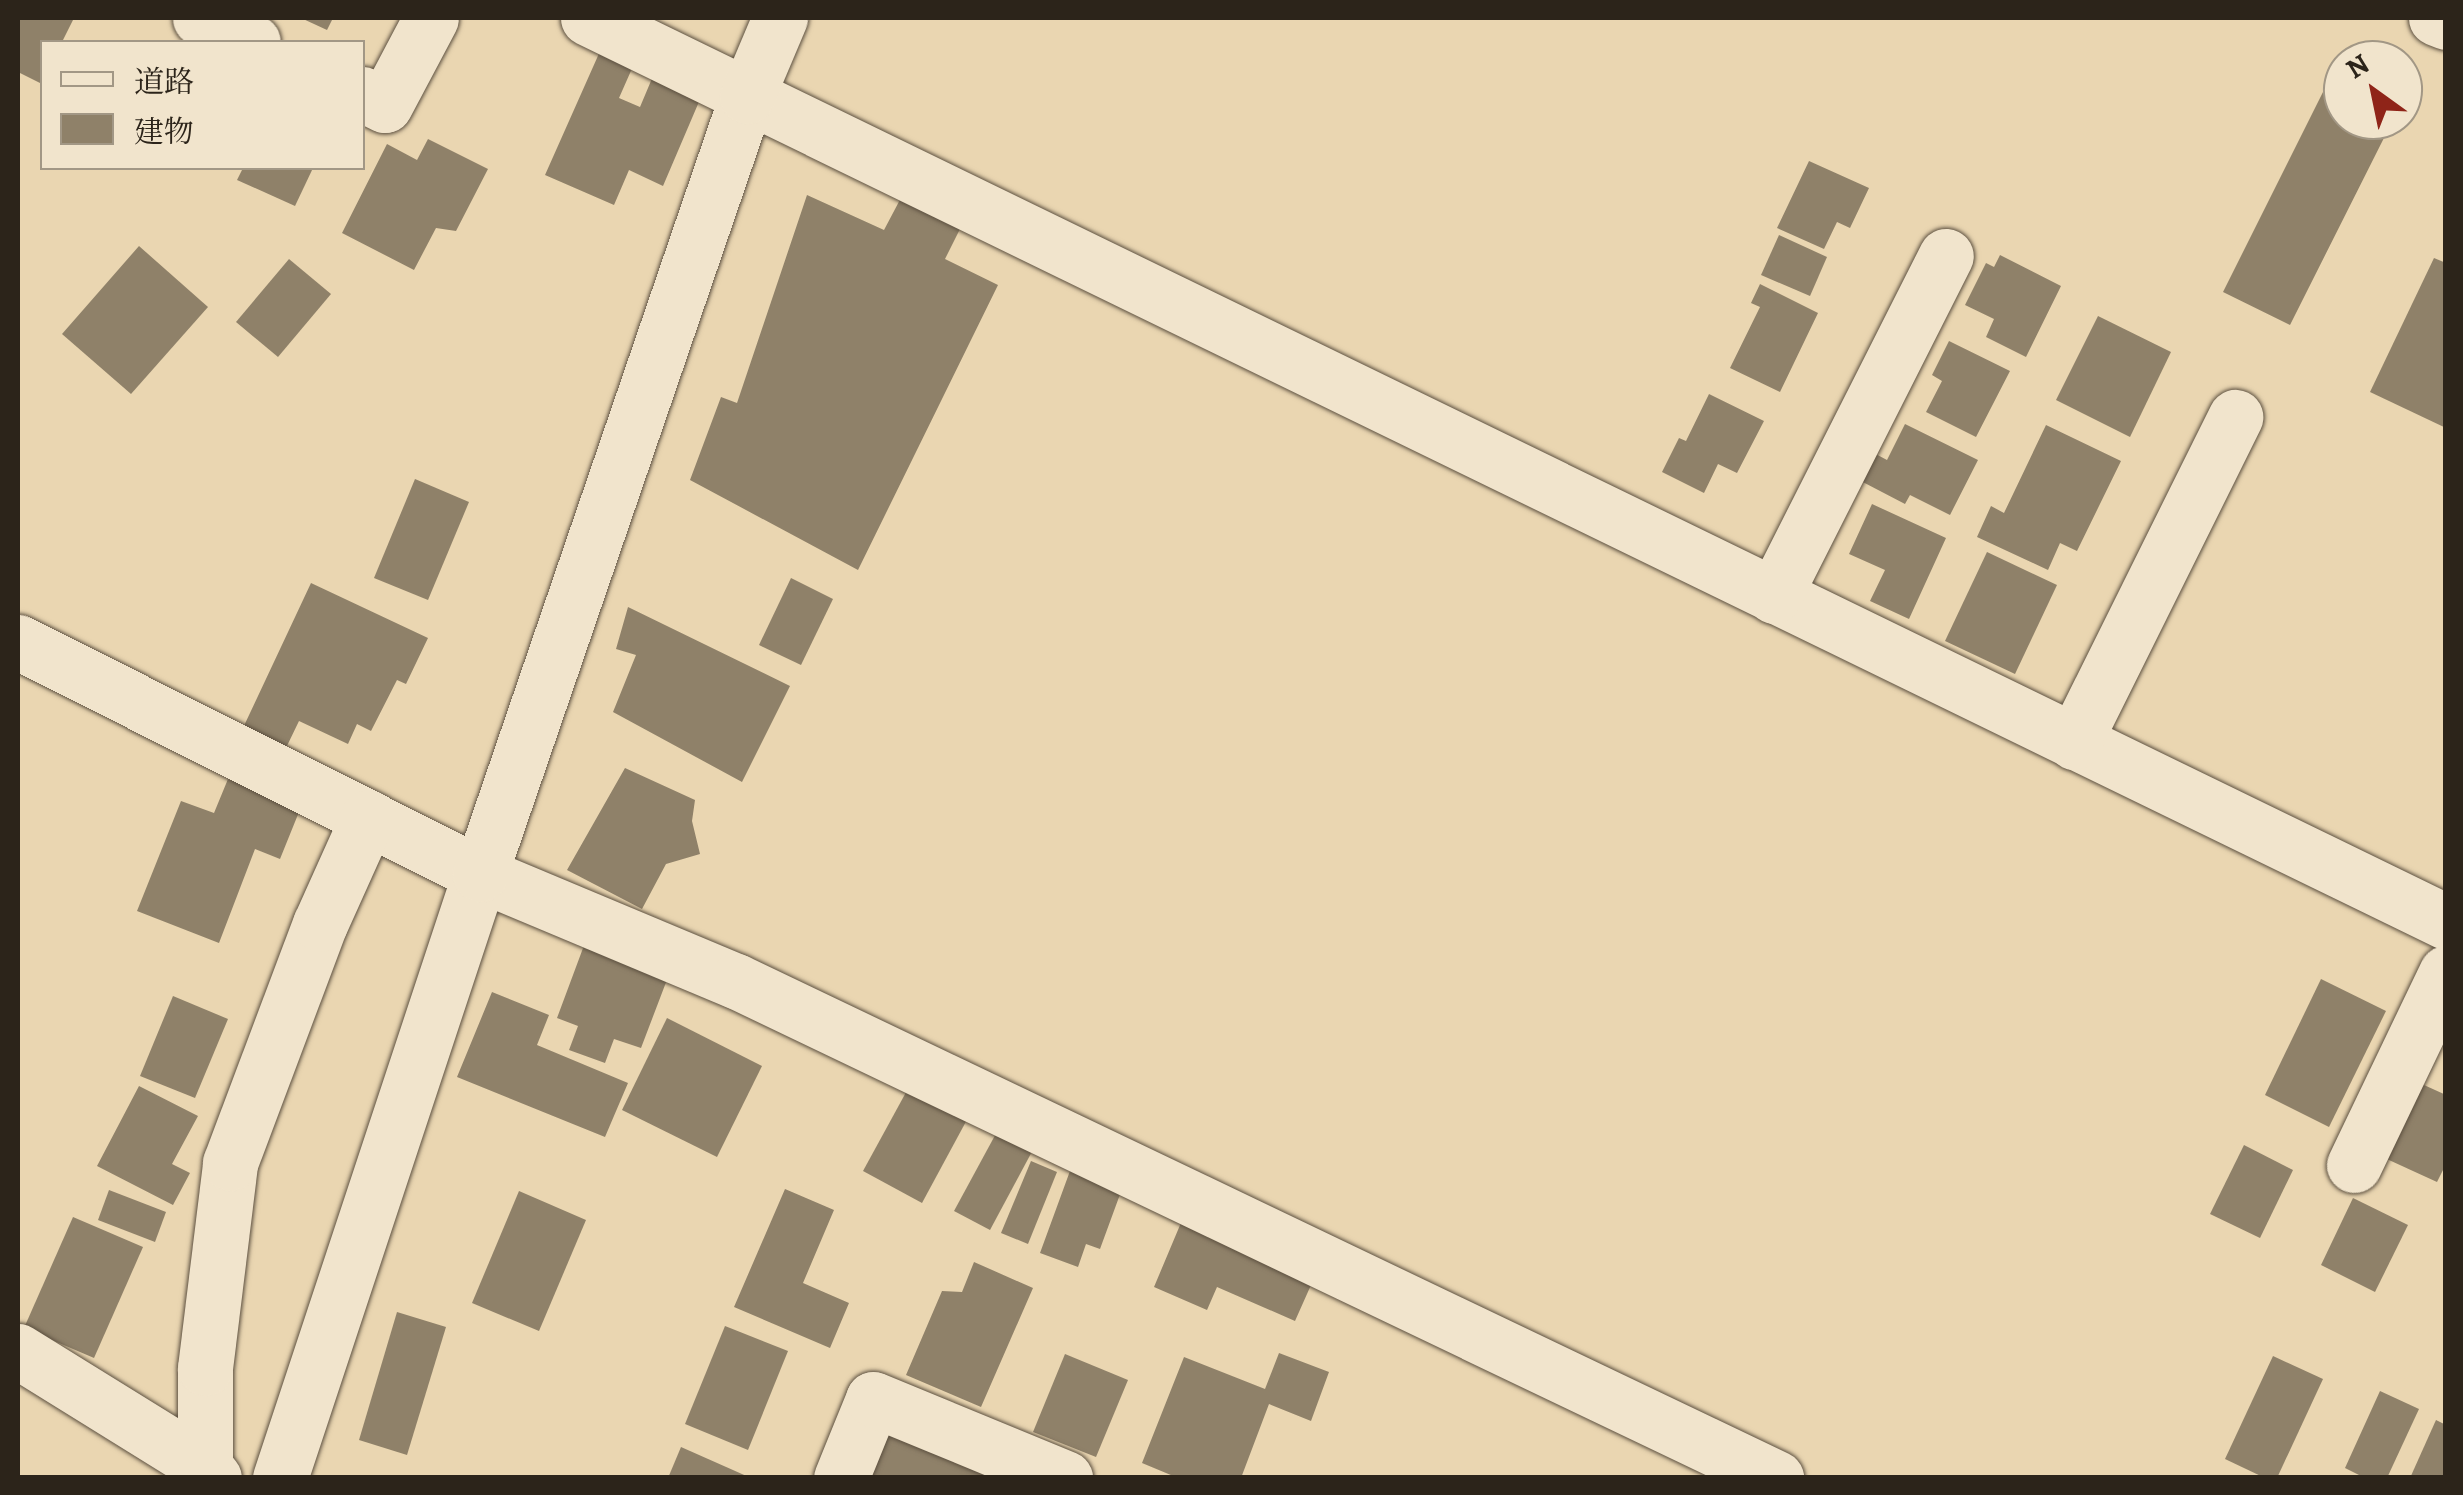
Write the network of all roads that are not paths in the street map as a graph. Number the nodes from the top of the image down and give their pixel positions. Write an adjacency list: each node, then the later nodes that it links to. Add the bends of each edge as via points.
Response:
1 (200, 18): 7 (street)
2 (431, 18): 8 (street, via 385,105)
3 (588, 18): 9 (street)
4 (780, 18): 9 (street)
5 (2436, 18): 6 (street)
6 (2446, 22)
7 (249, 40)
8 (365, 95)
9 (748, 96): 12 (street); 16 (street)
10 (1946, 256): 12 (street)
11 (2235, 417): 14 (street)
12 (1774, 596): 14 (street)
13 (18, 642): 15 (street)
14 (2074, 742): 17 (street)
15 (368, 817): 16 (street); 21 (street, via 230,1163 204,1368)
16 (480, 874): 22 (street); 25 (street, via 736,981)
17 (2437, 909)
18 (2446, 974): 19 (street)
19 (2354, 1166)
20 (18, 1350): 21 (street)
21 (210, 1472)
22 (280, 1478)
23 (841, 1478): 24 (street, via 873,1398)
24 (1065, 1478)
25 (1776, 1478)

